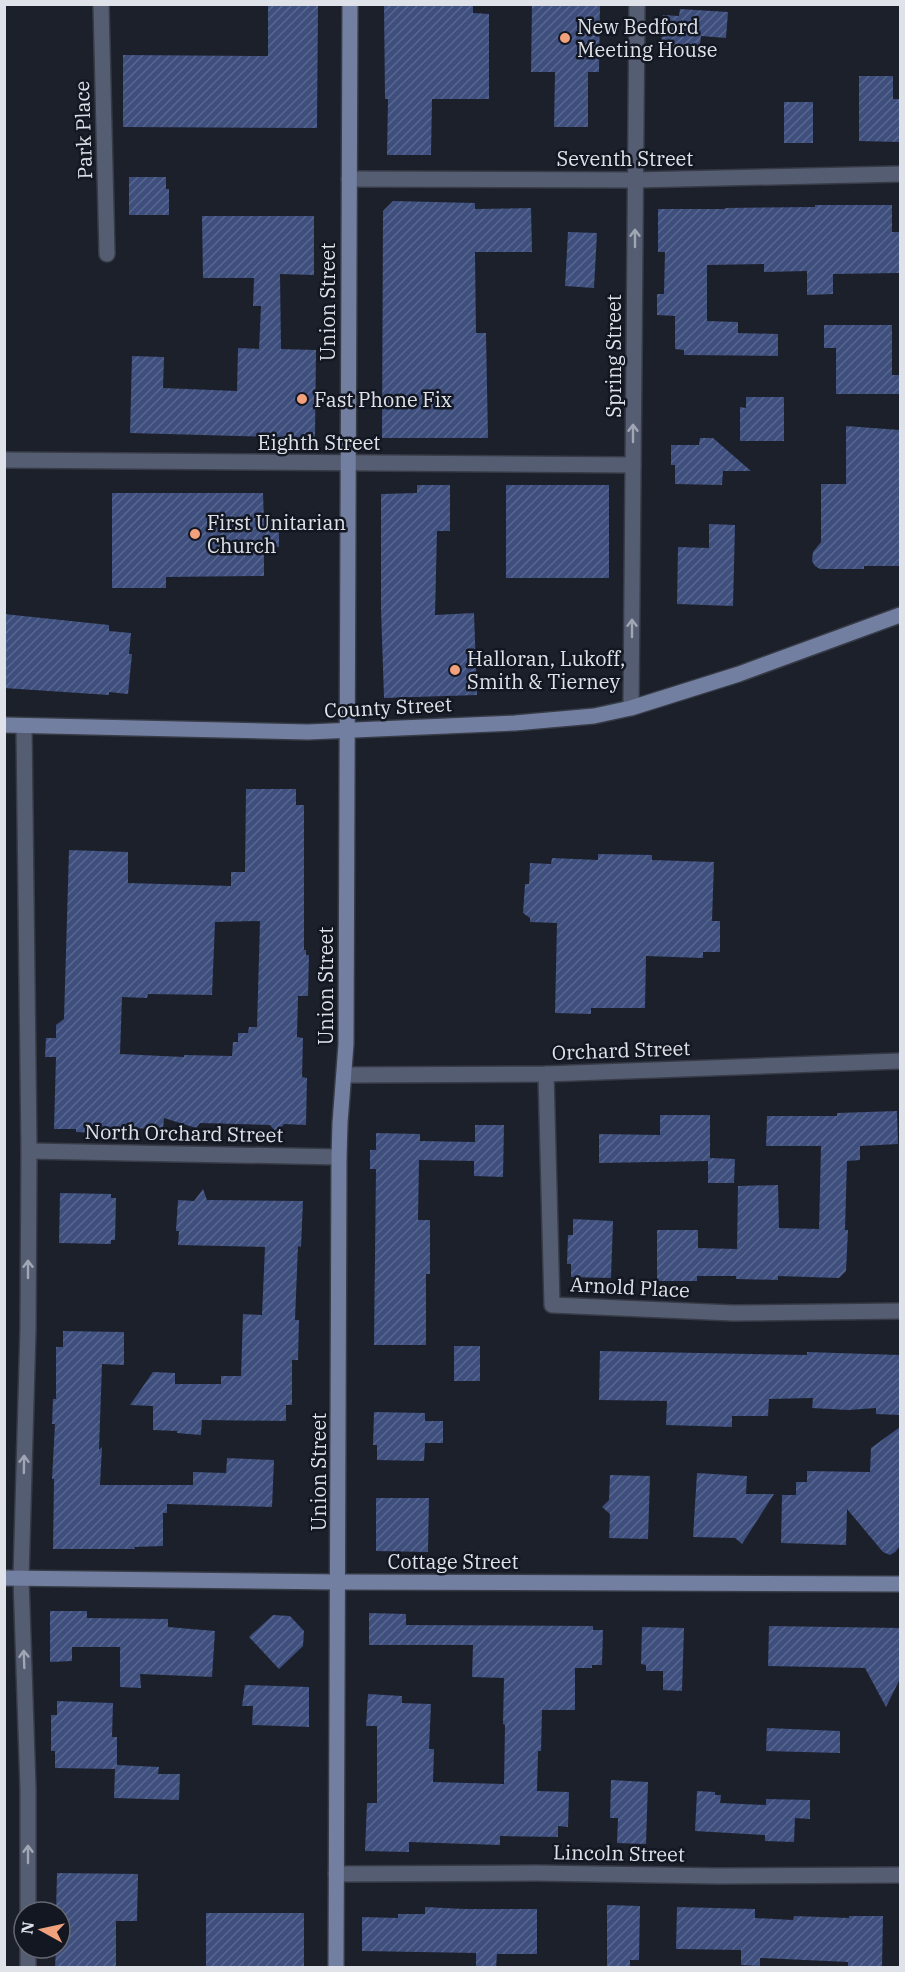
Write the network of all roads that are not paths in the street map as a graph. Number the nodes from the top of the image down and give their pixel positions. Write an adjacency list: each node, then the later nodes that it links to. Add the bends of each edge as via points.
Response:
1 (101, 4): 7 (street, Park Place)
2 (350, 4): 5 (main road, Union Street)
3 (637, 4): 6 (street, Spring Street)
4 (900, 174): 6 (street, Seventh Street)
5 (349, 179): 6 (street, Seventh Street); 9 (main road, Union Street)
6 (635, 180): 10 (street, Spring Street, one-way to 6)
7 (107, 254)
8 (4, 460): 9 (street, Eighth Street)
9 (347, 463): 10 (street, Eighth Street); 15 (main road, Union Street)
10 (633, 465): 12 (street, Spring Street, one-way to 10)
11 (900, 615): 12 (main road, County Street, via 771,663)
12 (631, 708): 15 (main road, County Street, via 594,716 515,723)
13 (4, 725): 14 (main road, County Street)
14 (24, 726): 15 (main road, County Street); 19 (street)
15 (347, 730): 18 (main road, Union Street)
16 (900, 1061): 17 (street, Orchard Street)
17 (546, 1074): 18 (street, Orchard Street); 21 (street, Arnold Place, via 552,1305 733,1313)
18 (344, 1075): 20 (main road, Union Street)
19 (29, 1151): 20 (street, North Orchard Street); 23 (street, one-way to 19)
20 (339, 1156): 24 (main road, Union Street)
21 (900, 1311)
22 (4, 1578): 23 (main road, Cottage Street)
23 (21, 1578): 24 (main road, Cottage Street); 28 (street, one-way to 23)
24 (338, 1582): 25 (main road, Cottage Street); 26 (main road, Union Street)
25 (900, 1584)
26 (336, 1874): 27 (street, Lincoln Street); 29 (main road, Union Street)
27 (900, 1875)
28 (28, 1900)
29 (336, 1968)

